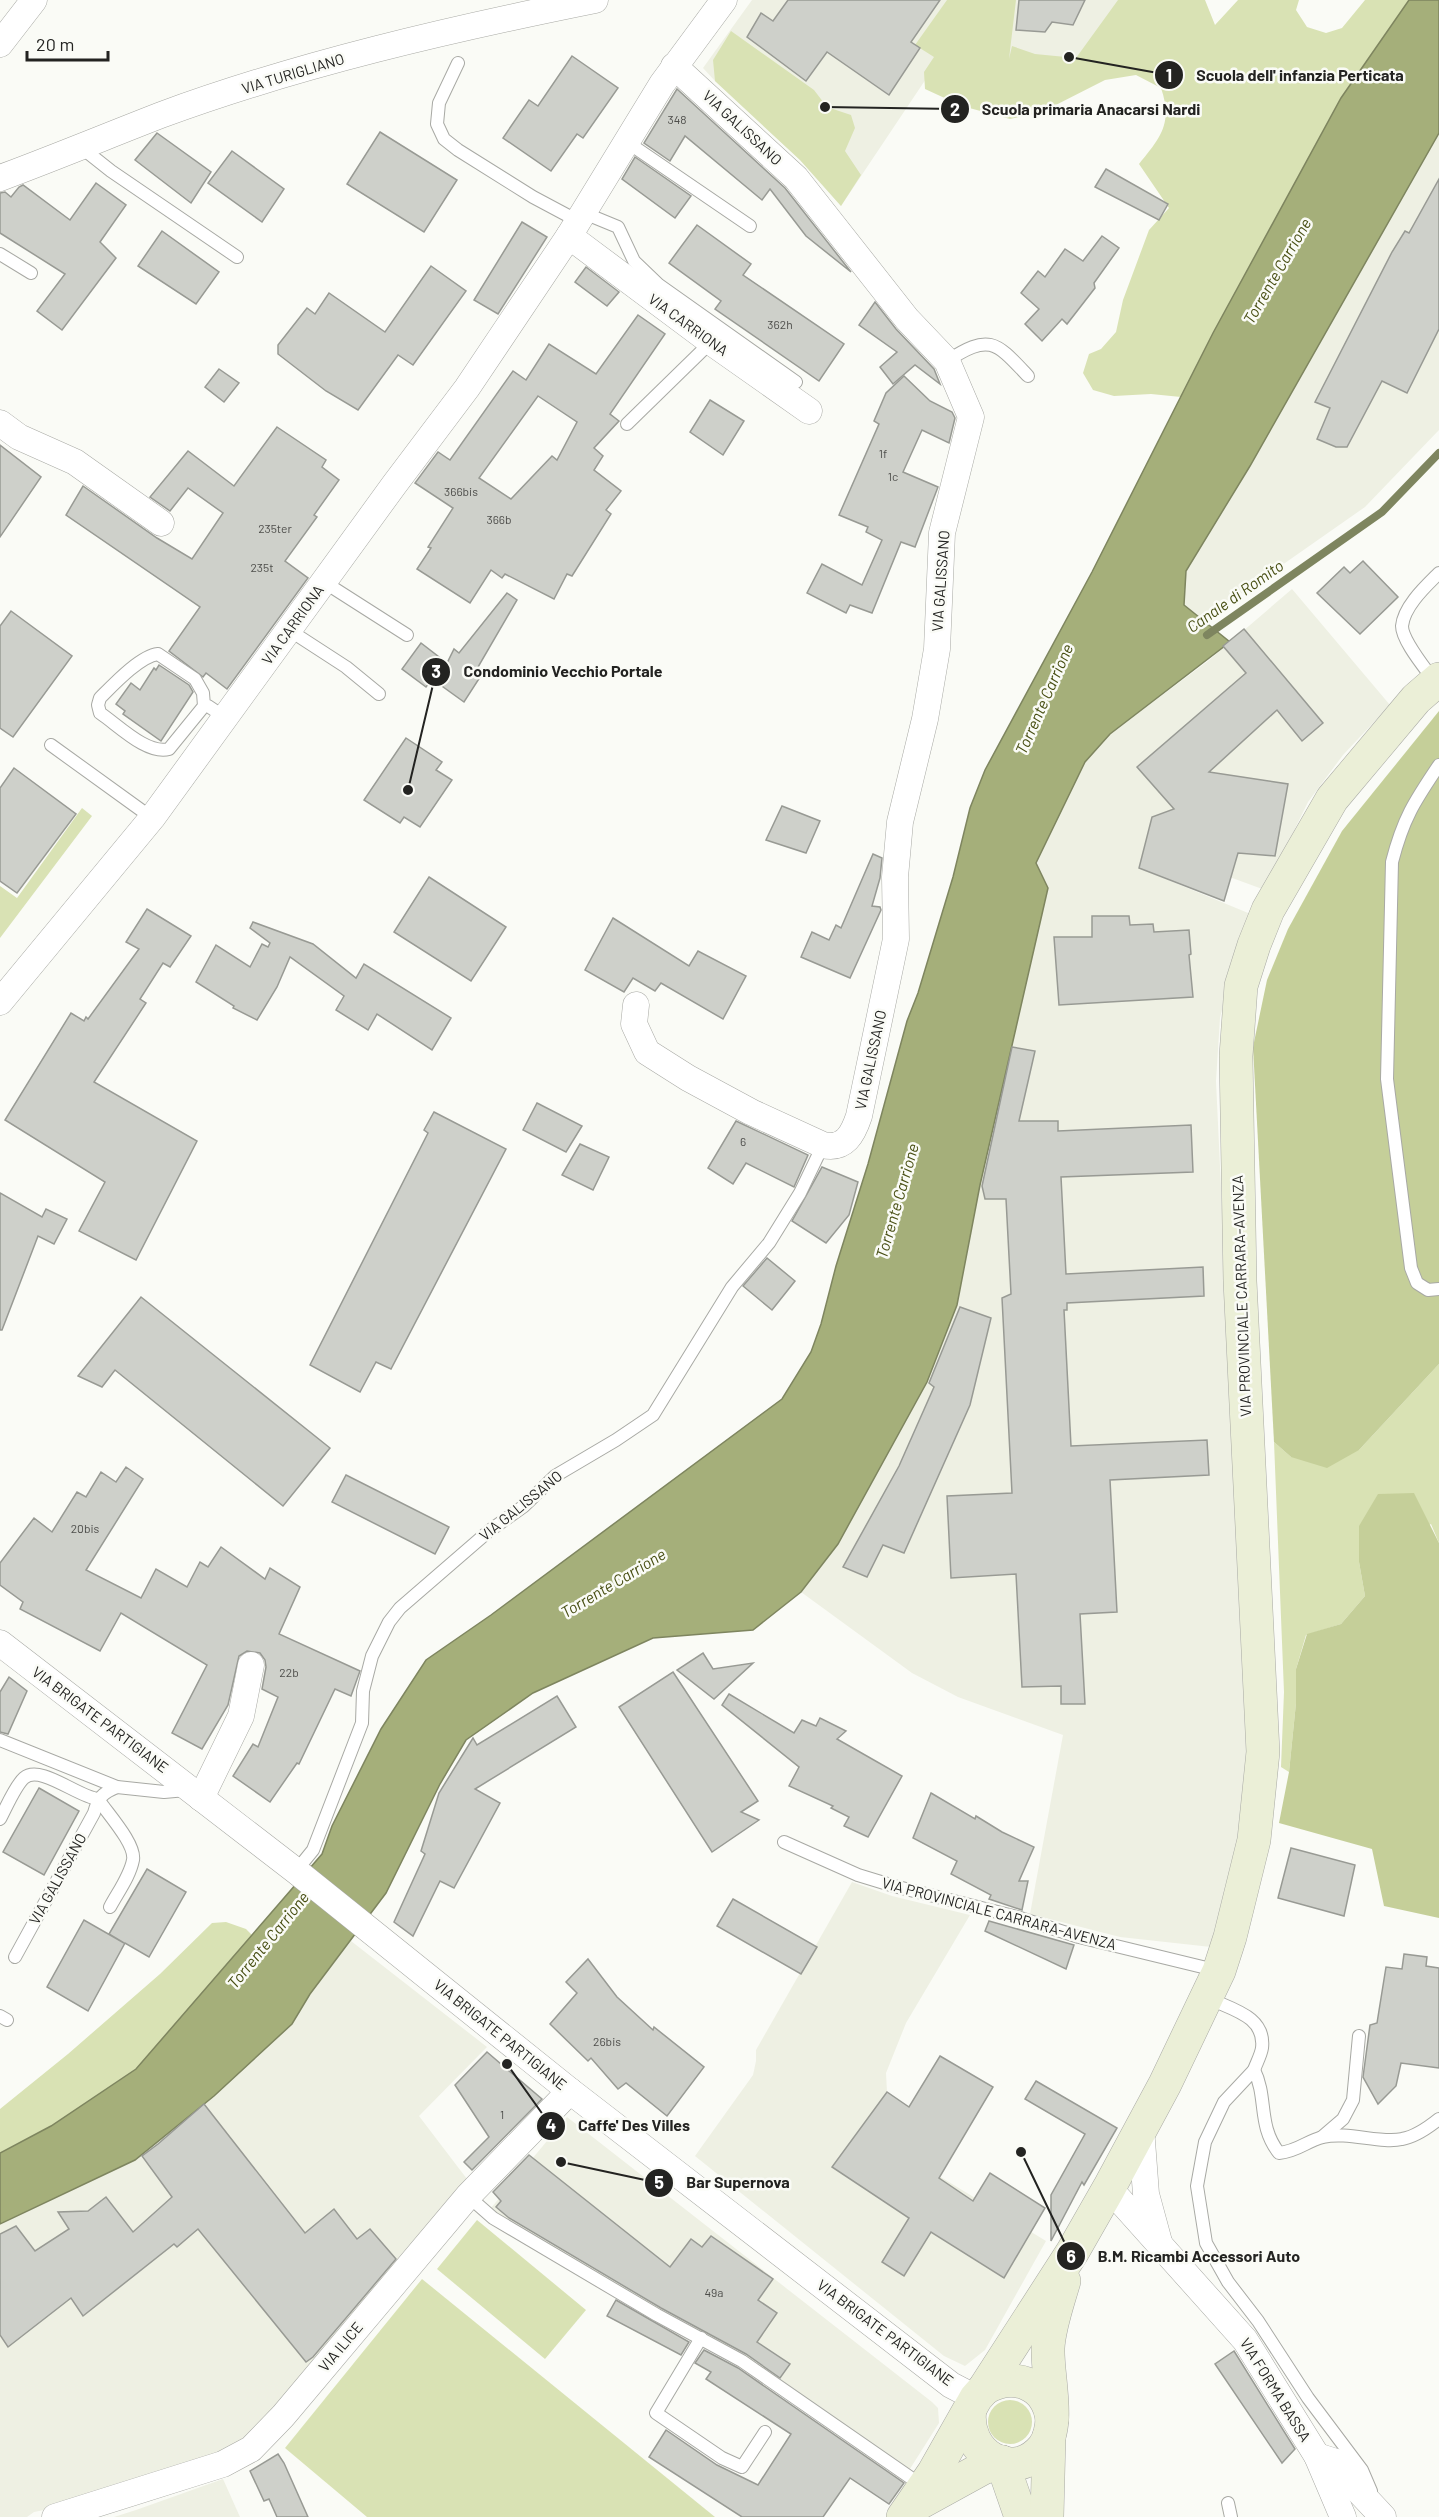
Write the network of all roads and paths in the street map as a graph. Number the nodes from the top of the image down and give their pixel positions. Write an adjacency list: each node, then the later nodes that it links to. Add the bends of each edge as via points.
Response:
1 (34, 0): 4 (street)
2 (595, 0): 8 (street, VIA TURIGLIANO, via 386,46 291,73 162,115)
3 (724, 0): 6 (street, VIA CARRIONA)
4 (3, 33)
5 (458, 63): 10 (lane, via 439,103 437,124 444,139)
6 (674, 66): 7 (street, VIA CARRIONA); 16 (street, VIA GALISSANO, via 796,178 907,319)
7 (627, 142): 10 (street, VIA CARRIONA); 11 (lane)
8 (82, 148): 9 (street, VIA TURIGLIANO); 13 (lane)
9 (0, 178)
10 (577, 223): 15 (street, VIA CARRIONA); 18 (lane, via 618,227 634,261 659,285); 24 (street, VIA CARRIONA, via 467,388)
11 (750, 226)
12 (0, 254): 14 (lane)
13 (237, 257)
14 (32, 273)
15 (711, 342): 19 (street, VIA CARRIONA); 21 (lane)
16 (947, 362): 17 (lane, via 963,351 983,344 994,345 1003,349); 36 (street, VIA GALISSANO, via 971,417 942,533 937,649 900,822 895,877 896,939 857,1124 844,1143)
17 (1028, 376)
18 (796, 382)
19 (809, 411)
20 (0, 423): 22 (street, via 19,437 75,462)
21 (627, 424)
22 (161, 523)
23 (1439, 573): 27 (lane, via 1409,608 1402,626 1406,639)
24 (324, 582): 25 (street, VIA CARRIONA); 26 (lane)
25 (289, 630): 28 (lane); 30 (street, VIA CARRIONA)
26 (407, 635)
27 (1437, 680): 49 (main road, VIA PROVINCIALE CARRARA-AVENZA, via 1416,699 1332,799 1268,910 1241,986 1236,1056 1240,1281 1263,1752 1254,1840 1230,1937)
28 (380, 694)
29 (204, 706): 29 (lane, via 169,750 160,752 100,713 98,705 100,698 141,661 158,654 199,683); 30 (lane)
30 (226, 718): 33 (street, VIA CARRIONA)
31 (51, 746): 33 (lane)
32 (1439, 765): 37 (lane, via 1410,809 1392,862 1387,1079 1411,1268 1417,1283 1428,1290)
33 (152, 819): 34 (street, VIA CARRIONA)
34 (0, 1002)
35 (636, 1005): 36 (street, via 634,1024 647,1052 751,1112)
36 (824, 1145): 46 (lane, VIA GALISSANO, via 769,1243 732,1287 654,1415 555,1476 400,1608 389,1622 372,1656 363,1691 362,1723 313,1850)
37 (1439, 1288)
38 (0, 1643): 42 (street, VIA BRIGATE PARTIGIANE)
39 (251, 1665): 42 (street, via 241,1716)
40 (0, 1740): 41 (lane)
41 (117, 1787): 42 (lane); 43 (lane)
42 (196, 1793): 46 (street, VIA BRIGATE PARTIGIANE)
43 (98, 1799): 44 (lane, via 34,1774 20,1783); 47 (lane, via 132,1846 134,1858); 48 (lane, VIA GALISSANO)
44 (0, 1819)
45 (784, 1842): 49 (lane, VIA PROVINCIALE CARRARA-AVENZA, via 858,1875 1017,1917)
46 (296, 1871): 52 (street, VIA BRIGATE PARTIGIANE)
47 (110, 1907)
48 (15, 1957)
49 (1212, 1984): 51 (lane, VIA PROVINCIALE CARRARA-AVENZA, via 1260,2029 1262,2048); 54 (main road, VIA PROVINCIALE CARRARA-AVENZA)
50 (1359, 2036): 55 (lane, VIA PROVINCIALE CARRARA-AVENZA, via 1353,2100 1343,2119)
51 (1254, 2070): 55 (lane, VIA PROVINCIALE CARRARA-AVENZA, via 1260,2082 1269,2140 1279,2153 1293,2152); 68 (lane, VIA PROVINCIALE CARRARA-AVENZA, via 1224,2102 1205,2142 1197,2186 1206,2243 1228,2282 1362,2470)
52 (570, 2091): 57 (street, VIA ILICE); 61 (street, VIA BRIGATE PARTIGIANE, via 951,2385)
53 (1439, 2119): 55 (lane, VIA PROVINCIALE CARRARA-AVENZA, via 1401,2140)
54 (1141, 2128): 56 (main road, VIA PROVINCIALE CARRARA-AVENZA); 58 (street, VIA FORMA BASSA, via 1146,2194)
55 (1322, 2137)
56 (1109, 2188): 58 (street, VIA FORMA BASSA); 59 (main road, VIA PROVINCIALE CARRARA-AVENZA)
57 (468, 2196): 60 (lane, via 493,2218); 69 (street, VIA ILICE, via 251,2449 223,2464)
58 (1160, 2245): 64 (street, VIA FORMA BASSA, via 1245,2340)
59 (1073, 2251): 61 (main road, VIA PROVINCIALE CARRARA-AVENZA); 62 (main road, VIA PROVINCIALE CARRARA-AVENZA, via 1048,2346)
60 (701, 2338): 63 (lane, via 656,2413 722,2458 742,2467); 67 (lane, via 742,2361)
61 (977, 2399): 62 (main road, via 994,2383 1005,2380 1028,2384 1046,2400); 65 (main road, via 969,2420 974,2442 990,2458); 67 (main road, VIA PROVINCIALE CARRARA-AVENZA)
62 (1051, 2430): 65 (main road, via 1035,2455 1024,2461); 71 (main road, VIA PROVINCIALE CARRARA-AVENZA)
63 (765, 2432)
64 (1317, 2456): 68 (street, VIA FORMA BASSA, via 1336,2462); 73 (street, VIA FORMA BASSA)
65 (1002, 2463): 67 (main road, via 983,2468); 70 (main road)
66 (1228, 2503): 72 (lane)
67 (912, 2504)
68 (1376, 2510)
69 (55, 2517)
70 (1021, 2517)
71 (1047, 2517)
72 (1231, 2517)
73 (1343, 2517)

